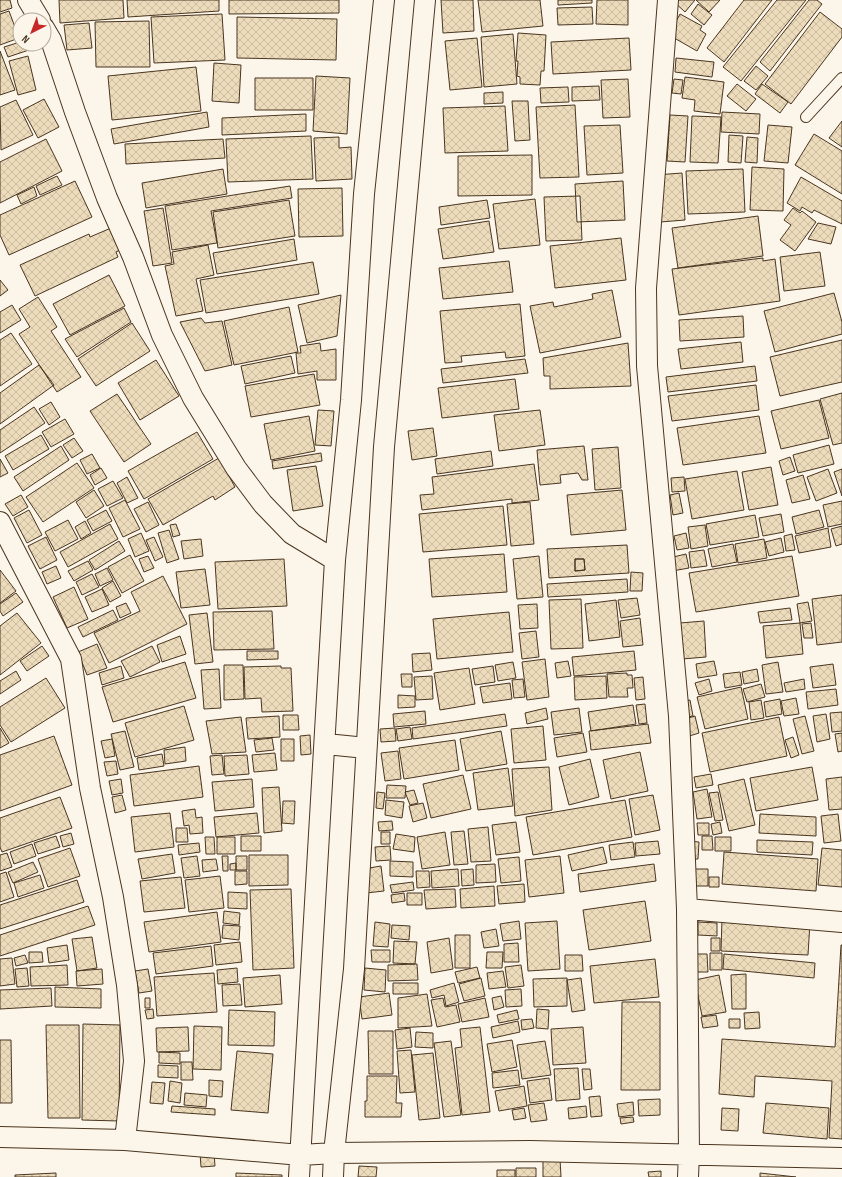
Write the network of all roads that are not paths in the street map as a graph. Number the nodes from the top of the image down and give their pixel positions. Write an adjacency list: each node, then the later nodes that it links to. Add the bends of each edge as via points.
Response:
1 (28, 0): 5 (street)
2 (384, 0): 10 (street, via 364,194 351,400)
3 (425, 0): 12 (street, via 384,447)
4 (668, 0): 13 (street, via 646,288 647,366 679,716)
5 (35, 12)
6 (52, 43): 10 (street, via 107,198 133,257 162,335 193,398 236,468 262,504 292,534)
7 (842, 78): 8 (lane)
8 (806, 117)
9 (0, 522): 16 (street, via 71,659 90,788 113,897 127,985 134,1061)
10 (335, 560): 11 (street)
11 (326, 744): 12 (street); 19 (street)
12 (366, 748): 17 (street, via 354,969)
13 (687, 909): 14 (street); 18 (street)
14 (842, 922)
15 (0, 1137): 16 (street)
16 (125, 1140): 19 (street)
17 (334, 1153): 18 (street); 19 (street); 22 (street)
18 (689, 1153): 20 (street); 23 (street)
19 (301, 1155): 21 (street)
20 (842, 1158)
21 (300, 1177)
22 (333, 1177)
23 (688, 1177)

